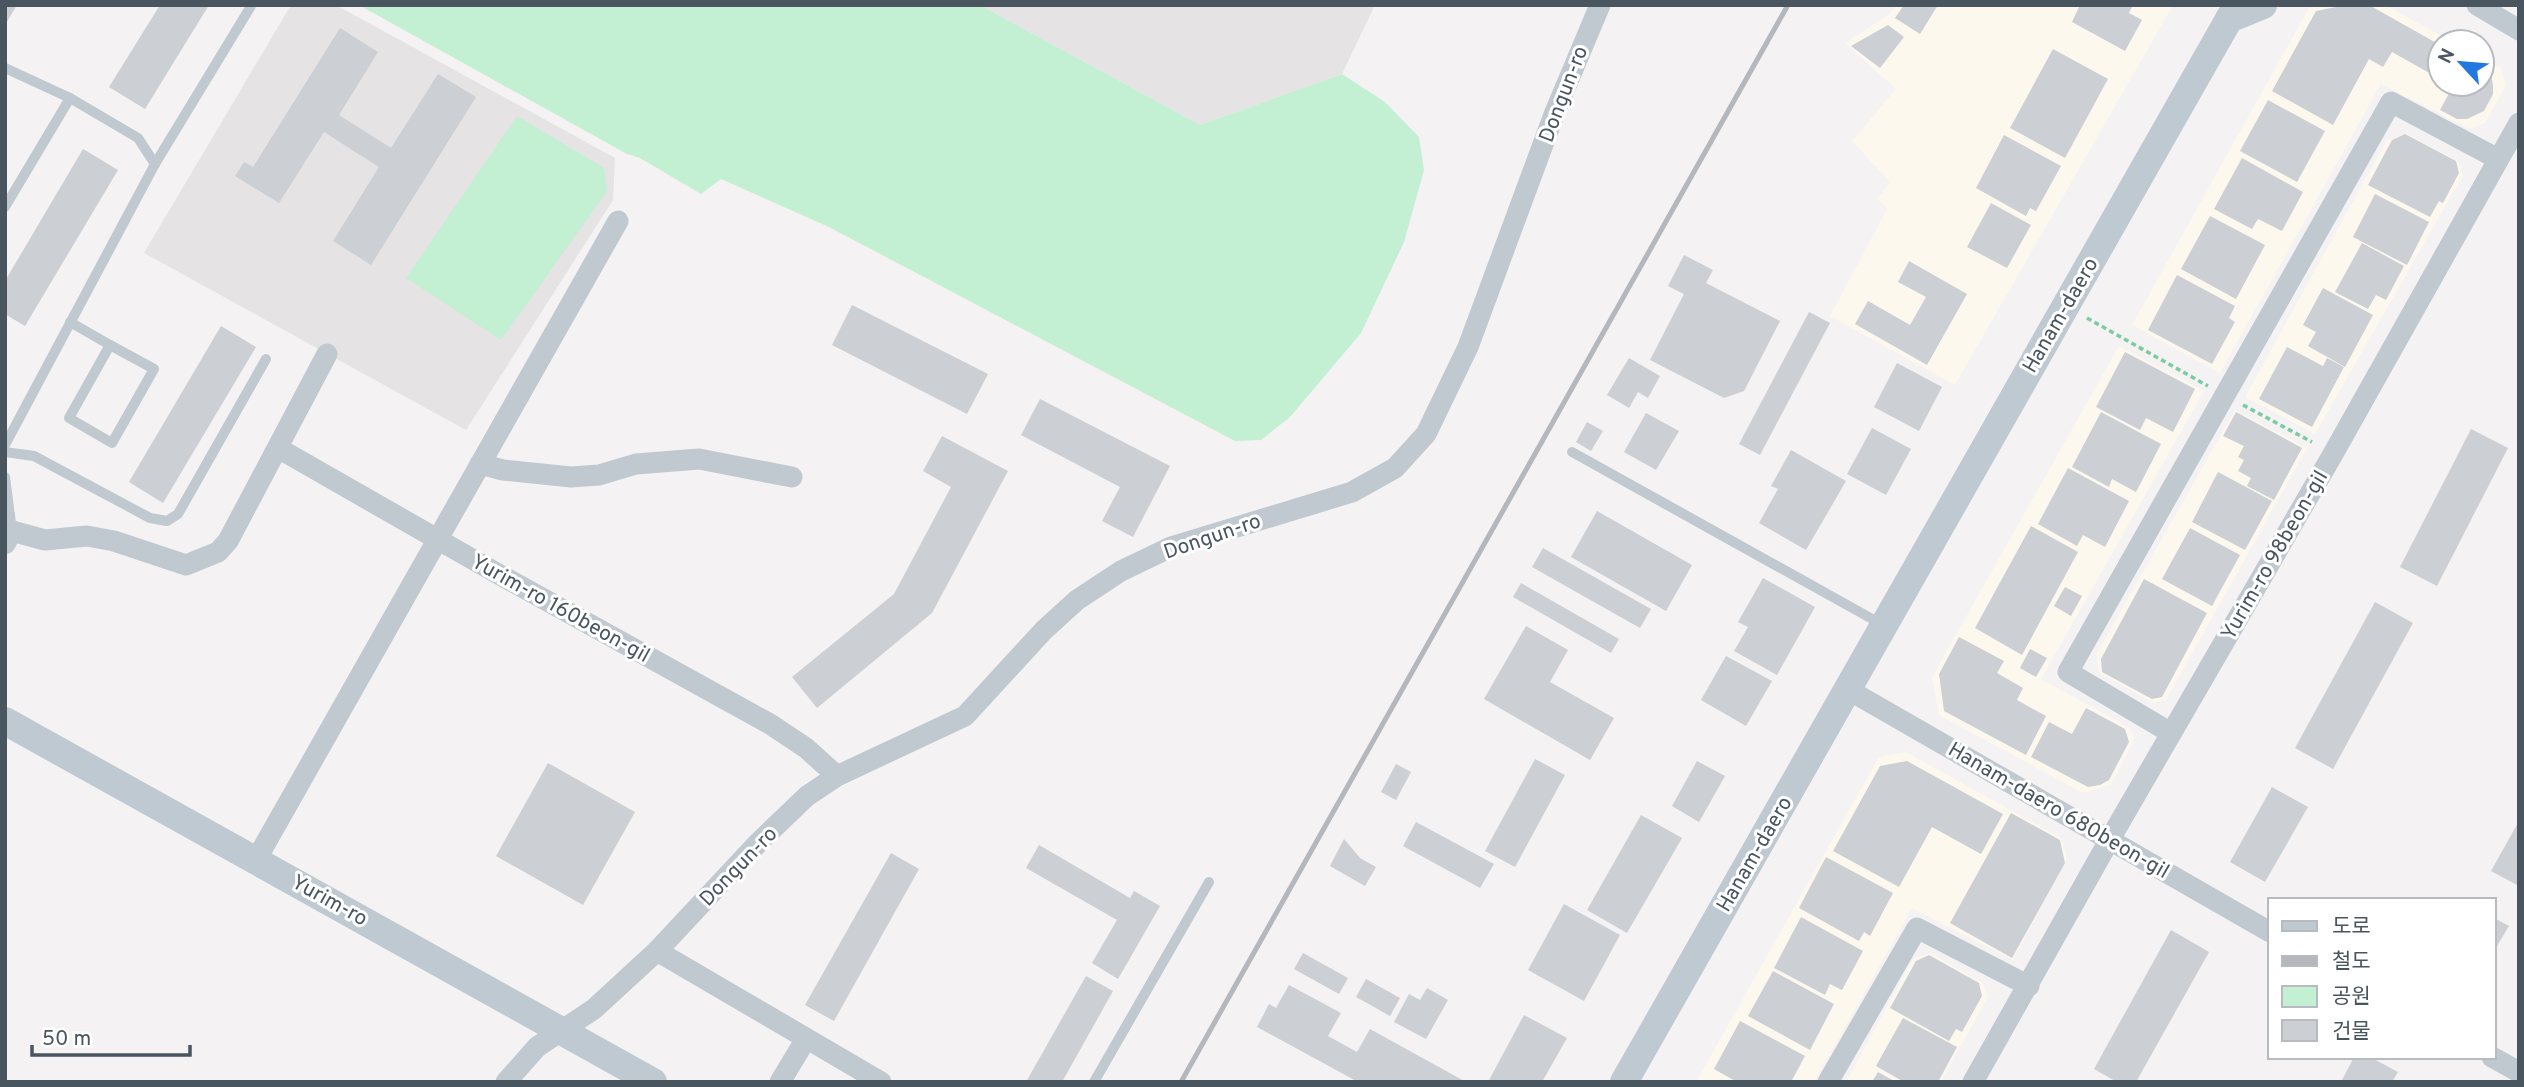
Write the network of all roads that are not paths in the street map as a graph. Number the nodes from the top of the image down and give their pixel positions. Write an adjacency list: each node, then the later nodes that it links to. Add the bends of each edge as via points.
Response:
1 (1600, 5): 31 (street, Dongun-ro, via 1468,347 1426,435 1395,468 1352,492 1171,547 1121,571 1077,600 1044,630 964,716)
2 (2263, 5): 5 (main road)
3 (2477, 5): 6 (street)
4 (251, 6): 11 (lane)
5 (2233, 12): 27 (main road, Hanam-daero)
6 (2519, 30)
7 (5, 68): 8 (lane)
8 (70, 98): 11 (lane, via 138,138); 12 (lane)
9 (2519, 123): 10 (street, Yurim-ro 98beon-gil)
10 (2498, 159): 30 (street, Yurim-ro 98beon-gil); 30 (street, via 2391,102 2068,671)
11 (155, 164): 14 (lane)
12 (5, 207)
13 (618, 221): 22 (street)
14 (70, 322): 15 (lane); 18 (lane)
15 (110, 345): 15 (lane, via 69,418 112,443 154,369)
16 (327, 354): 19 (street)
17 (266, 359): 20 (lane, via 178,514 167,522 150,518 34,456)
18 (5, 445)
19 (278, 448): 25 (street, via 228,541 218,552 186,565 87,536); 26 (street, Yurim-ro 160beon-gil)
20 (5, 452)
21 (1572, 452): 27 (lane)
22 (480, 464): 24 (street, via 571,477 599,475 636,464 699,459); 26 (street)
23 (5, 477): 25 (lane)
24 (792, 477)
25 (9, 538)
26 (437, 539): 31 (street, Yurim-ro 160beon-gil, via 779,730); 33 (street)
27 (1883, 625): 28 (main road, Hanam-daero)
28 (1847, 689): 32 (street, Hanam-daero 680beon-gil); 47 (main road, Hanam-daero)
29 (5, 721): 33 (main road, Yurim-ro)
30 (2171, 733): 32 (street, Yurim-ro 98beon-gil)
31 (837, 776): 36 (street, Dongun-ro, via 807,796 759,842)
32 (2110, 839): 35 (street, Hanam-daero 680beon-gil); 37 (street, Yurim-ro 98beon-gil)
33 (256, 860): 38 (main road, Yurim-ro)
34 (1209, 882): 46 (lane)
35 (2268, 931)
36 (657, 951): 38 (street, Dongun-ro, via 594,1009); 39 (street)
37 (2029, 986): 48 (street, via 1917,928); 49 (street, Yurim-ro 98beon-gil)
38 (562, 1030): 42 (street, Dongun-ro, via 537,1048); 43 (main road, Yurim-ro)
39 (806, 1039): 44 (street); 45 (street)
40 (2496, 1059): 41 (street)
41 (2519, 1072)
42 (506, 1082)
43 (653, 1082)
44 (780, 1082)
45 (881, 1082)
46 (1094, 1082)
47 (1624, 1082)
48 (1828, 1082)
49 (1973, 1082)

